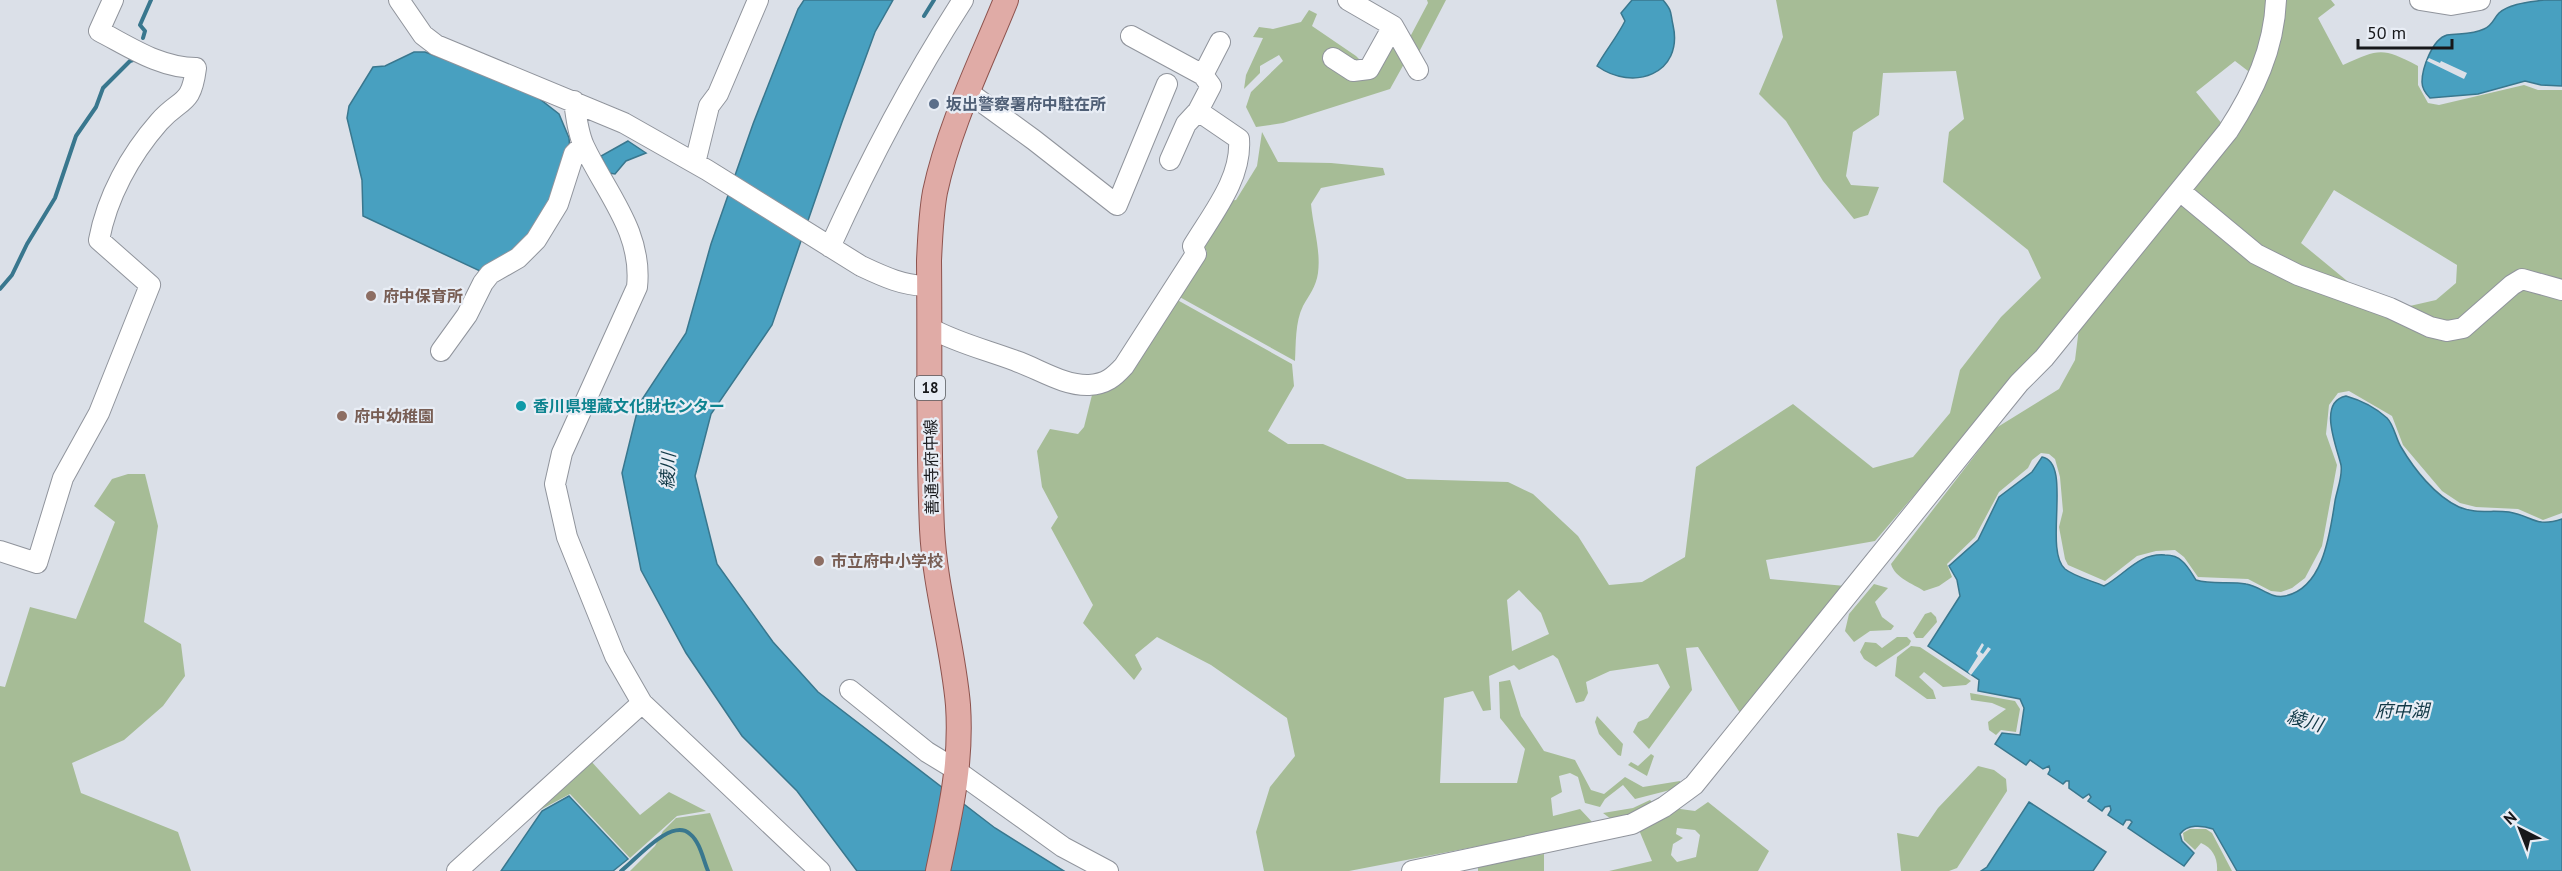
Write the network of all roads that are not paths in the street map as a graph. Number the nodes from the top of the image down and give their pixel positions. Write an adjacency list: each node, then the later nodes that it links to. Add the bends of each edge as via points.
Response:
1 (113, 0): 29 (street, via 99,31 161,63 196,68 193,88 186,101 160,121 123,173 101,227 99,240 150,285 99,413 63,478 37,563)
2 (399, 0): 18 (street, via 423,35 436,45)
3 (758, 0): 22 (street, via 718,94 709,106)
4 (963, 0): 24 (street, via 883,135)
5 (1006, 0): 17 (main road, 善通寺府中線 / 18)
6 (1348, 0): 10 (street)
7 (2276, 0): 23 (street, via 2269,48 2248,100)
8 (2420, 0): 9 (street, via 2451,5)
9 (2480, 0)
10 (1393, 26): 13 (street, via 1369,69 1353,71); 14 (street)
11 (1131, 36): 15 (street)
12 (1220, 42): 15 (street)
13 (1333, 58)
14 (1419, 70)
15 (1203, 75): 19 (street, via 1212,86)
16 (1167, 84): 17 (street, via 1117,205)
17 (968, 92): 25 (main road, 善通寺府中線 / 18, via 935,193)
18 (574, 101): 20 (street); 22 (street, via 624,123)
19 (1198, 111): 21 (street, via 1186,124); 27 (street, via 1239,139 1240,156 1229,186 1193,246 1196,254 1111,380 1089,385 1068,382)
20 (583, 145): 28 (street, via 574,154 558,204 536,240 518,258 490,274); 31 (street, via 633,240 639,267 637,287 562,453 555,484 567,537 615,656)
21 (1170, 160)
22 (701, 167): 24 (street)
23 (2180, 191): 26 (street, via 2256,254 2298,275 2447,331 2463,328 2522,279); 37 (street, via 2044,358 2019,383 1694,785 1632,824)
24 (828, 246): 25 (street, via 882,276)
25 (929, 285): 27 (main road, 善通寺府中線 / 18)
26 (2562, 290)
27 (930, 328): 32 (main road, 善通寺府中線 / 18, via 932,530 956,688)
28 (441, 351)
29 (0, 551)
30 (850, 690): 32 (street)
31 (642, 702): 33 (street); 34 (street)
32 (957, 780): 35 (main road, 善通寺府中線 / 18); 36 (street)
33 (457, 871)
34 (820, 871)
35 (938, 871)
36 (1108, 871)
37 (1412, 871)

